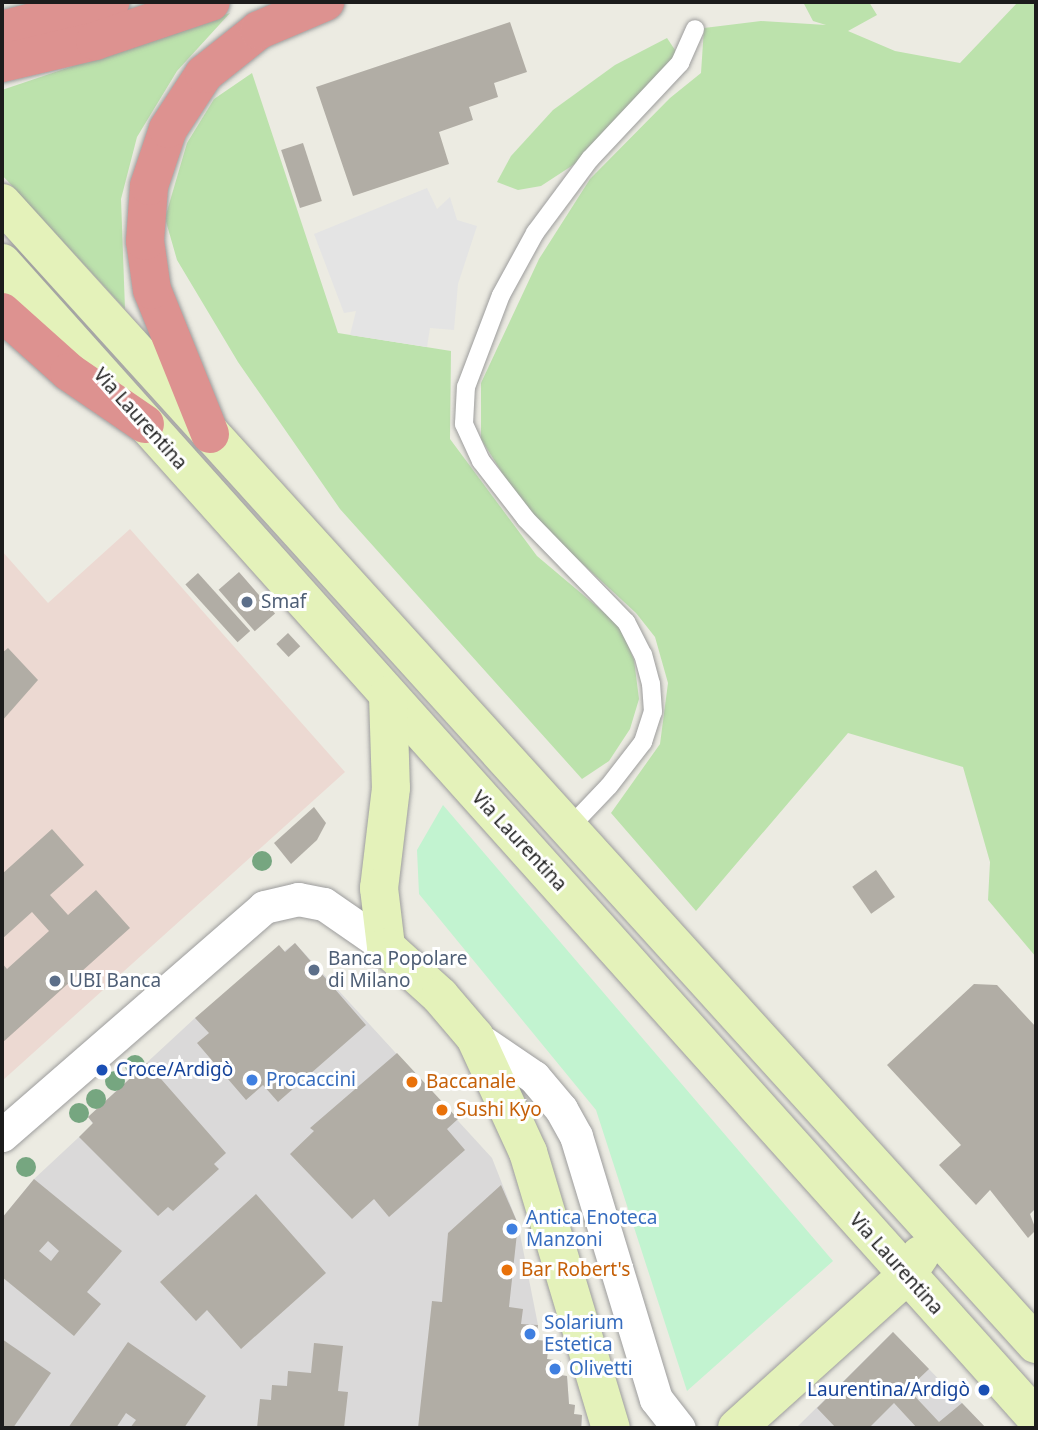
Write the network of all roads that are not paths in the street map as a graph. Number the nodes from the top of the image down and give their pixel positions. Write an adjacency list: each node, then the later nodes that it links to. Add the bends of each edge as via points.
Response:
1 (110, 2): 5 (highway)
2 (211, 2): 6 (highway, via 95,41)
3 (325, 2): 11 (highway, via 259,30 204,74 168,130 149,186 145,241 152,290)
4 (695, 29): 13 (lane, via 680,63 590,159 535,233 501,295 466,387 464,424 481,461 526,519 626,622 652,684 653,712 643,742)
5 (2, 30)
6 (2, 63)
7 (2, 203): 11 (main road)
8 (2, 263): 10 (main road, Via Laurentina)
9 (2, 312): 10 (highway, via 69,372)
10 (145, 424): 12 (main road, Via Laurentina)
11 (210, 433): 13 (main road)
12 (388, 695): 14 (main road, via 391,789 379,888); 18 (main road, Via Laurentina)
13 (568, 829): 17 (main road)
14 (386, 947): 15 (main road, via 440,996); 16 (street, via 324,904 298,899 264,907)
15 (475, 1037): 21 (main road, via 528,1152); 22 (street, via 534,1077 562,1109 576,1136 656,1399)
16 (2, 1135)
17 (926, 1224): 18 (main road, via 920,1254); 19 (main road)
18 (906, 1276): 20 (main road, Via Laurentina); 23 (main road)
19 (1036, 1344)
20 (1036, 1419)
21 (611, 1428)
22 (679, 1428)
23 (737, 1428)

